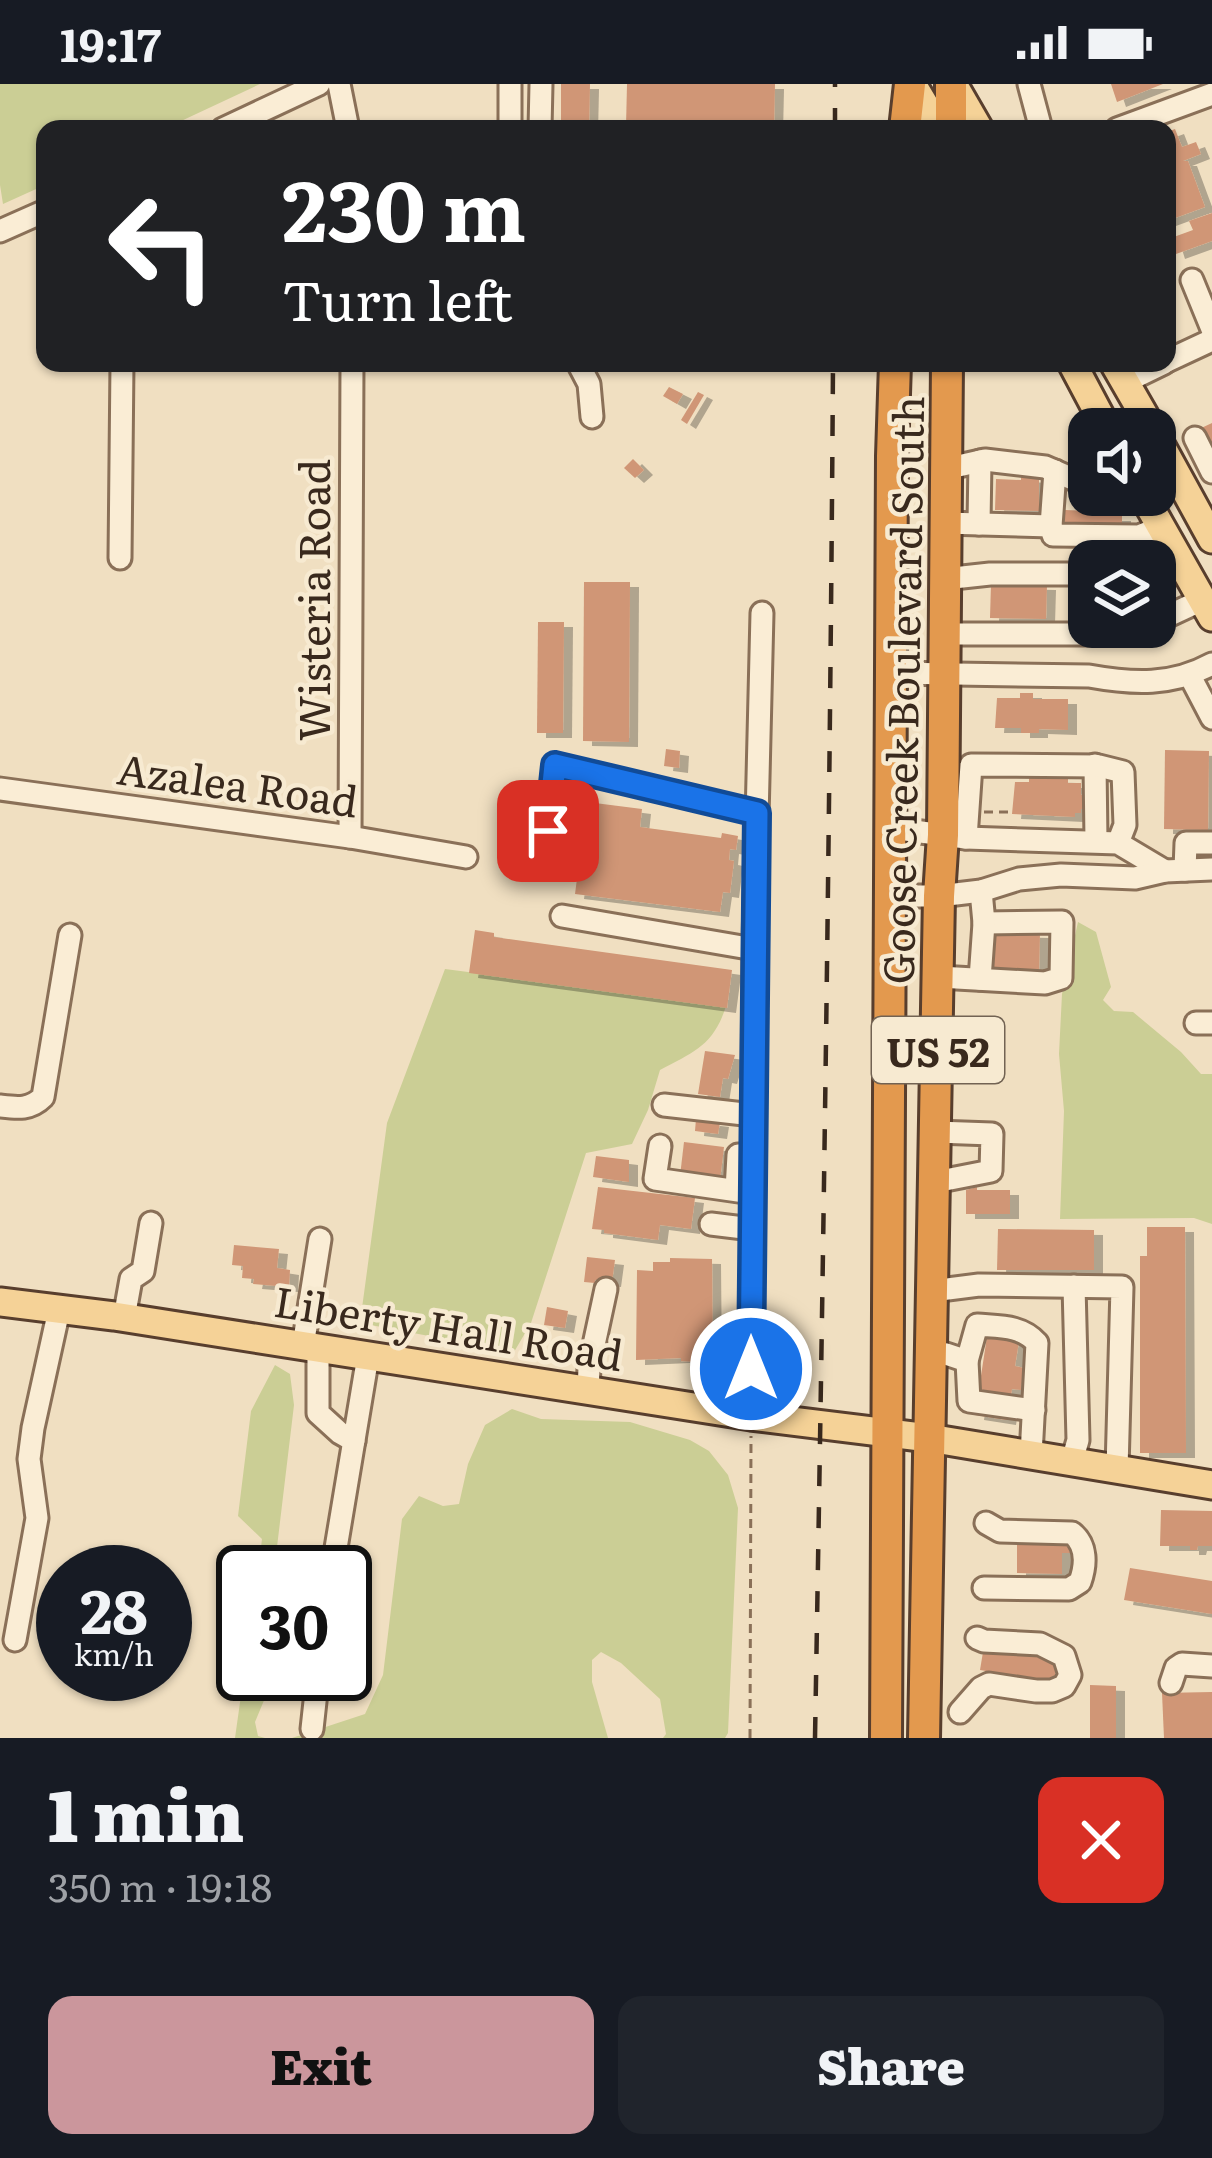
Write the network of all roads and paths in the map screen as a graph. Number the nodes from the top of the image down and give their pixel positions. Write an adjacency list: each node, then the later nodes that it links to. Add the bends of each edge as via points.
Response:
1 (319, 84): 9 (street)
2 (339, 84): 10 (street)
3 (509, 84): 11 (street)
4 (542, 84): 12 (street)
5 (911, 84): 13 (highway); 14 (main road)
6 (952, 84): 15 (highway); 16 (main road)
7 (1029, 84): 17 (street)
8 (1212, 94): 18 (street)
9 (242, 120)
10 (346, 120)
11 (510, 120)
12 (541, 120)
13 (906, 120)
14 (933, 120)
15 (951, 120)
16 (974, 120)
17 (1039, 120)
18 (1141, 120)
19 (36, 215): 20 (street)
20 (0, 231)
21 (1192, 280): 22 (street)
22 (1212, 328)
23 (1212, 340): 24 (street)
24 (1176, 357)
25 (122, 372): 48 (street)
26 (352, 372): 68 (street, Wisteria Road)
27 (583, 372): 34 (street)
28 (896, 372): 59 (highway, US 52)
29 (948, 372): 37 (highway, Goose Creek Boulevard South / US 52)
30 (1077, 372): 32 (main road)
31 (1120, 372): 33 (main road)
32 (1096, 408)
33 (1140, 408)
34 (592, 417)
35 (1195, 438): 39 (street)
36 (980, 461): 37 (street); 38 (street); 44 (street)
37 (945, 469): 43 (highway, Goose Creek Boulevard South / US 52)
38 (1054, 471): 41 (street); 45 (street)
39 (1212, 472)
40 (1176, 474): 47 (main road)
41 (1068, 477)
42 (1155, 516): 46 (main road)
43 (944, 523): 44 (street); 51 (highway, Goose Creek Boulevard South / US 52)
44 (979, 524): 45 (street)
45 (1051, 526): 46 (street, via 1053,535 1139,536)
46 (1161, 527): 53 (main road)
47 (1212, 539)
48 (120, 558)
49 (1068, 574): 50 (street)
50 (983, 575): 51 (street); 52 (street)
51 (944, 579): 57 (highway, Goose Creek Boulevard South / US 52)
52 (1068, 583)
53 (1207, 608): 55 (street)
54 (762, 613): 65 (street)
55 (1176, 616)
56 (1068, 631): 57 (street)
57 (943, 634): 60 (highway, Goose Creek Boulevard South / US 52)
58 (1212, 664): 61 (street)
59 (892, 673): 60 (street); 66 (highway, US 52)
60 (943, 673): 61 (street, via 1156,683); 63 (highway, Goose Creek Boulevard South / US 52)
61 (1190, 676): 62 (street)
62 (1212, 718)
63 (957, 764): 67 (highway, Goose Creek Boulevard South / US 52); 69 (street, via 1124,772 1125,825)
64 (0, 789): 68 (street, Azalea Road)
65 (757, 813): 72 (street, via 555,765); 81 (street)
66 (891, 828): 67 (street); 76 (highway, US 52)
67 (954, 836): 69 (street); 77 (highway, Goose Creek Boulevard South / US 52)
68 (350, 837): 71 (street, Azalea Road)
69 (1107, 842): 74 (street)
70 (1212, 843): 74 (street, via 1186,843)
71 (466, 857)
72 (544, 865)
73 (1212, 869): 74 (street)
74 (1175, 871): 75 (street, via 1019,879)
75 (981, 891): 77 (street); 79 (street)
76 (892, 896): 77 (street); 110 (highway, US 52)
77 (939, 896): 82 (highway, Goose Creek Boulevard South / US 52)
78 (562, 916): 81 (street)
79 (984, 923): 83 (street); 83 (street, via 1062,922 1060,978)
80 (70, 935): 85 (street, via 43,1097 22,1108)
81 (754, 949): 86 (street)
82 (939, 977): 83 (street); 87 (highway, Goose Creek Boulevard South / US 52)
83 (980, 979)
84 (664, 1105): 86 (street)
85 (0, 1106)
86 (753, 1115): 90 (street)
87 (936, 1132): 89 (highway, Goose Creek Boulevard South / US 52); 89 (street, via 992,1134 991,1172)
88 (660, 1146): 90 (street, via 655,1179)
89 (935, 1182): 97 (highway, Goose Creek Boulevard South / US 52)
90 (744, 1191): 93 (street)
91 (152, 1223): 100 (street)
92 (711, 1224): 93 (street)
93 (752, 1228): 109 (street)
94 (320, 1239): 103 (street)
95 (1074, 1286): 97 (street); 101 (street); 115 (street, via 1122,1287)
96 (606, 1289): 107 (street)
97 (932, 1291): 104 (highway, Goose Creek Boulevard South / US 52)
98 (0, 1303): 99 (main road, Liberty Hall Road)
99 (59, 1310): 100 (main road, Liberty Hall Road); 121 (street, via 31,1443 37,1518)
100 (124, 1318): 103 (main road, Liberty Hall Road)
101 (1076, 1342): 102 (street); 113 (street)
102 (1037, 1343): 106 (street, via 1014,1328 976,1325); 108 (street)
103 (311, 1347): 105 (main road, Liberty Hall Road); 112 (street, via 318,1413)
104 (931, 1352): 106 (street); 111 (highway, Goose Creek Boulevard South / US 52)
105 (368, 1357): 107 (main road, Liberty Hall Road); 112 (street)
106 (967, 1361): 108 (street, via 968,1402)
107 (588, 1391): 109 (main road, Liberty Hall Road)
108 (1034, 1410): 114 (street)
109 (751, 1416): 110 (main road, Liberty Hall Road); 127 (path)
110 (886, 1431): 111 (main road, Liberty Hall Road); 128 (highway, US 52)
111 (929, 1438): 114 (main road, Liberty Hall Road); 129 (highway, Goose Creek Boulevard South / US 52)
112 (354, 1441): 118 (street)
113 (1075, 1451): 114 (main road, Liberty Hall Road); 115 (main road, Liberty Hall Road)
114 (1031, 1455)
115 (1118, 1457): 116 (main road, Liberty Hall Road)
116 (1212, 1485)
117 (986, 1523): 119 (street, via 1000,1531 1072,1533 1084,1559 1080,1582 1069,1589)
118 (337, 1545)
119 (984, 1588)
120 (977, 1638): 125 (street, via 1040,1644 1064,1655 1070,1675 1052,1691 989,1684)
121 (15, 1640)
122 (1212, 1666): 123 (street, via 1182,1664)
123 (1171, 1684)
124 (315, 1701): 126 (street)
125 (960, 1712)
126 (312, 1729)
127 (750, 1738)
128 (886, 1738)
129 (924, 1738)

